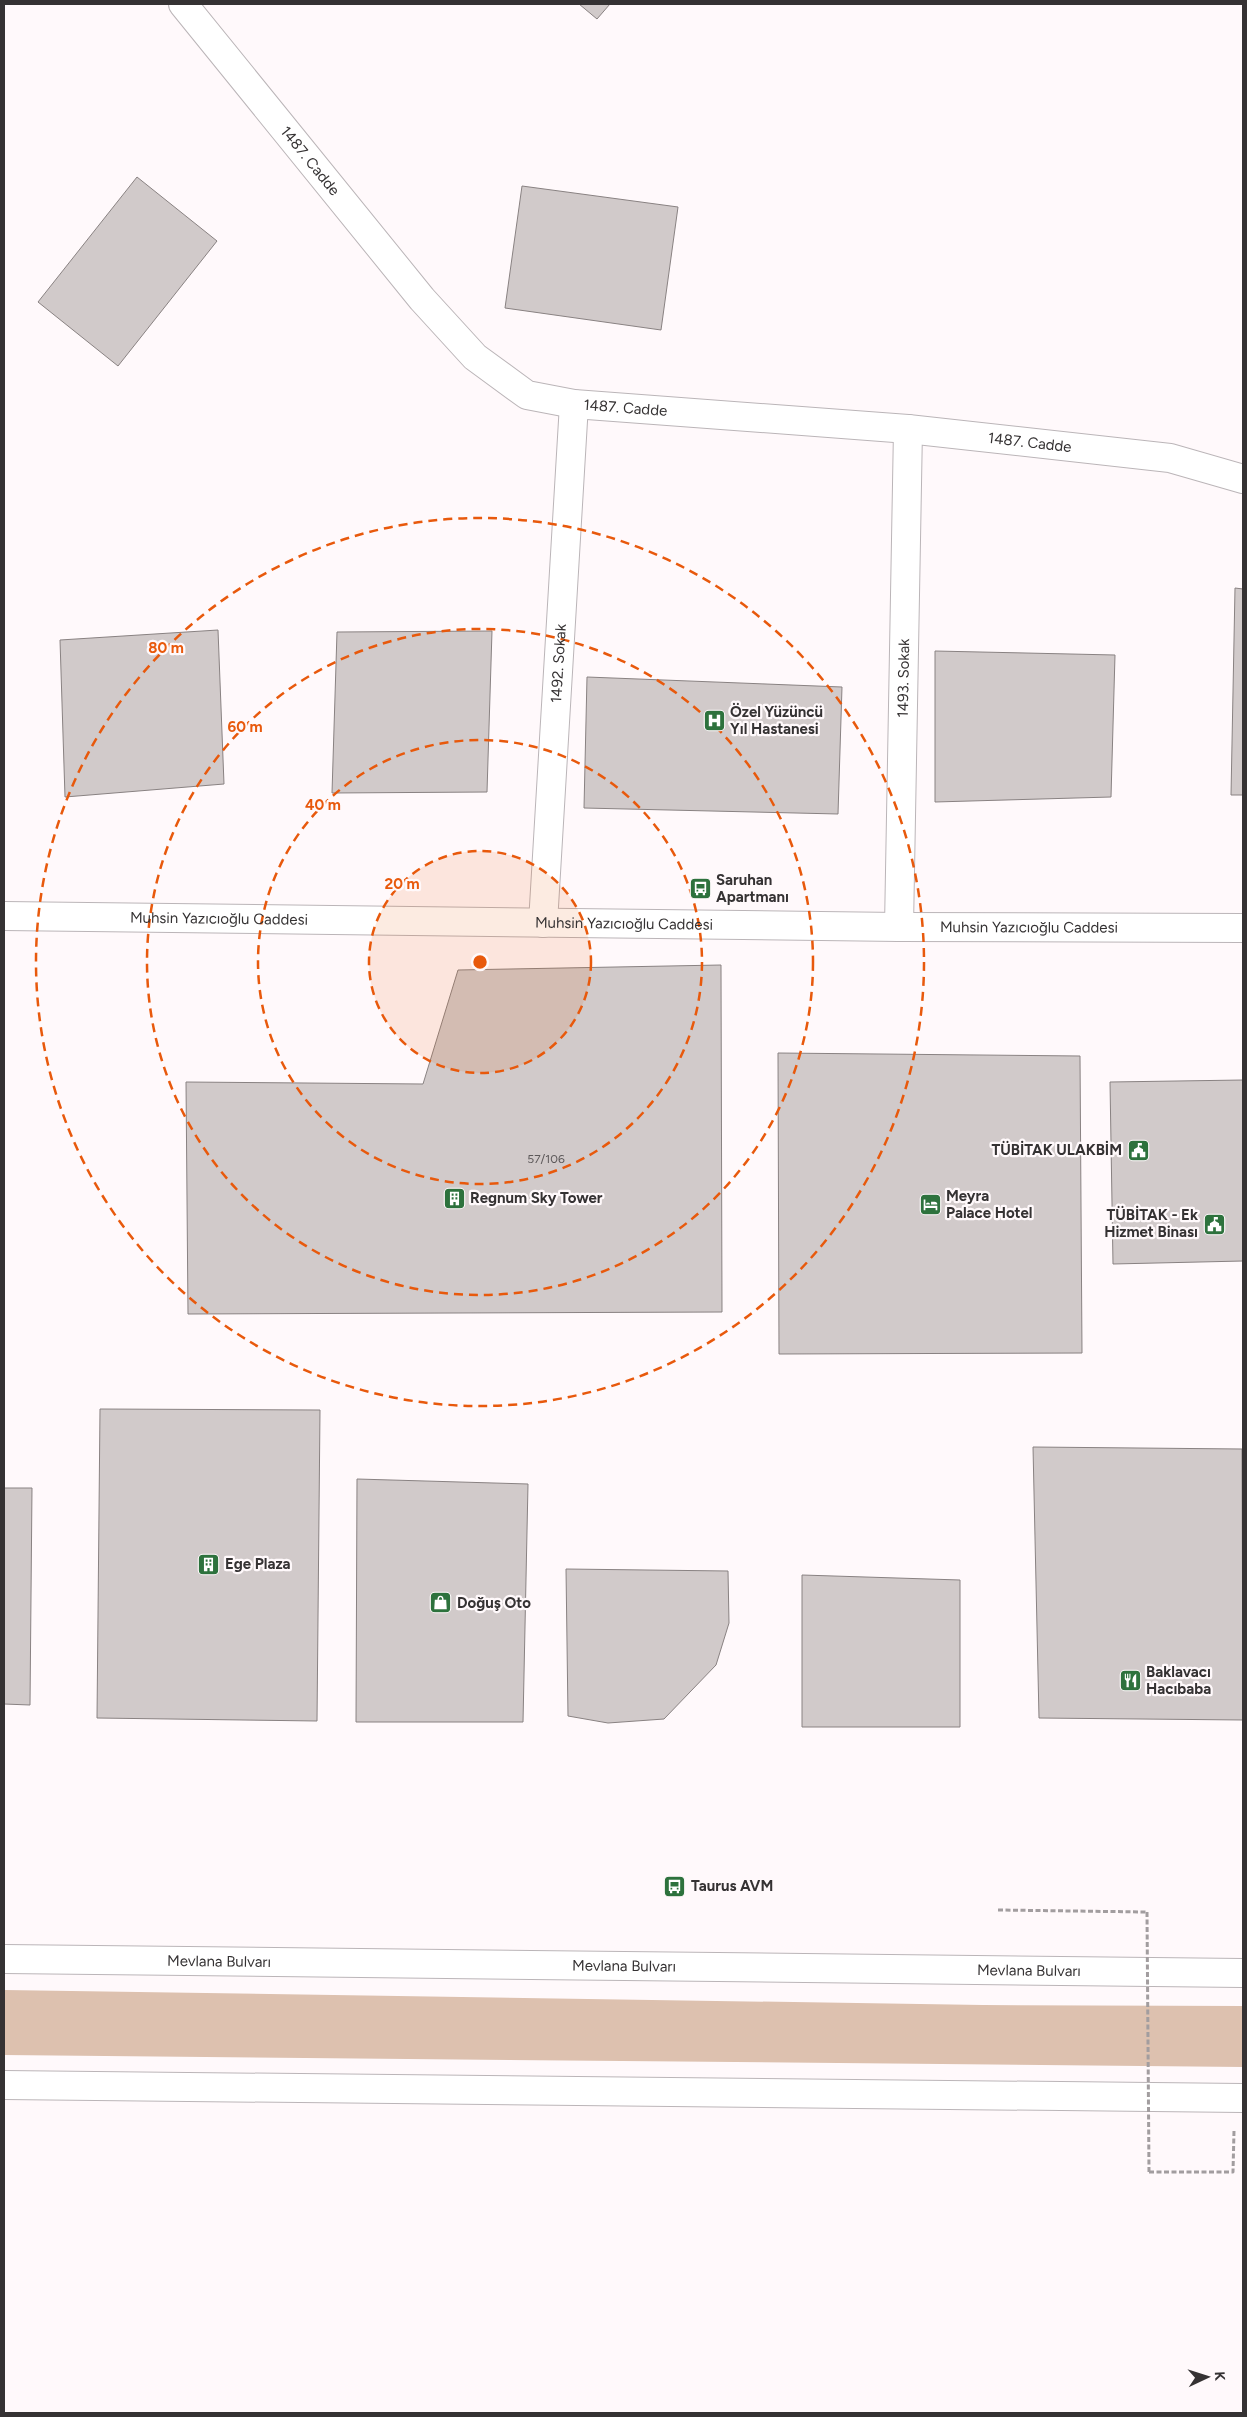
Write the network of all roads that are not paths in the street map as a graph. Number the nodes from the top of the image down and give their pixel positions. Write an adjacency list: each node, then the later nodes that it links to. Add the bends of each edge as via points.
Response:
1 (183, 4): 2 (main road, 1487. Cadde, via 422,299 475,357 527,395)
2 (574, 404): 3 (main road, 1487. Cadde); 6 (main road, 1492. Sokak)
3 (908, 429): 4 (main road, 1487. Cadde, via 1170,458); 7 (main road, 1493. Sokak)
4 (1243, 479)
5 (4, 916): 6 (main road, Muhsin Yazıcıoğlu Caddesi)
6 (543, 923): 7 (main road, Muhsin Yazıcıoğlu Caddesi)
7 (899, 927): 8 (main road, Muhsin Yazıcıoğlu Caddesi)
8 (1243, 928)
9 (4, 1959): 10 (main road, Mevlana Bulvarı)
10 (1243, 1973)
11 (4, 2085): 12 (main road)
12 (1239, 2098)

